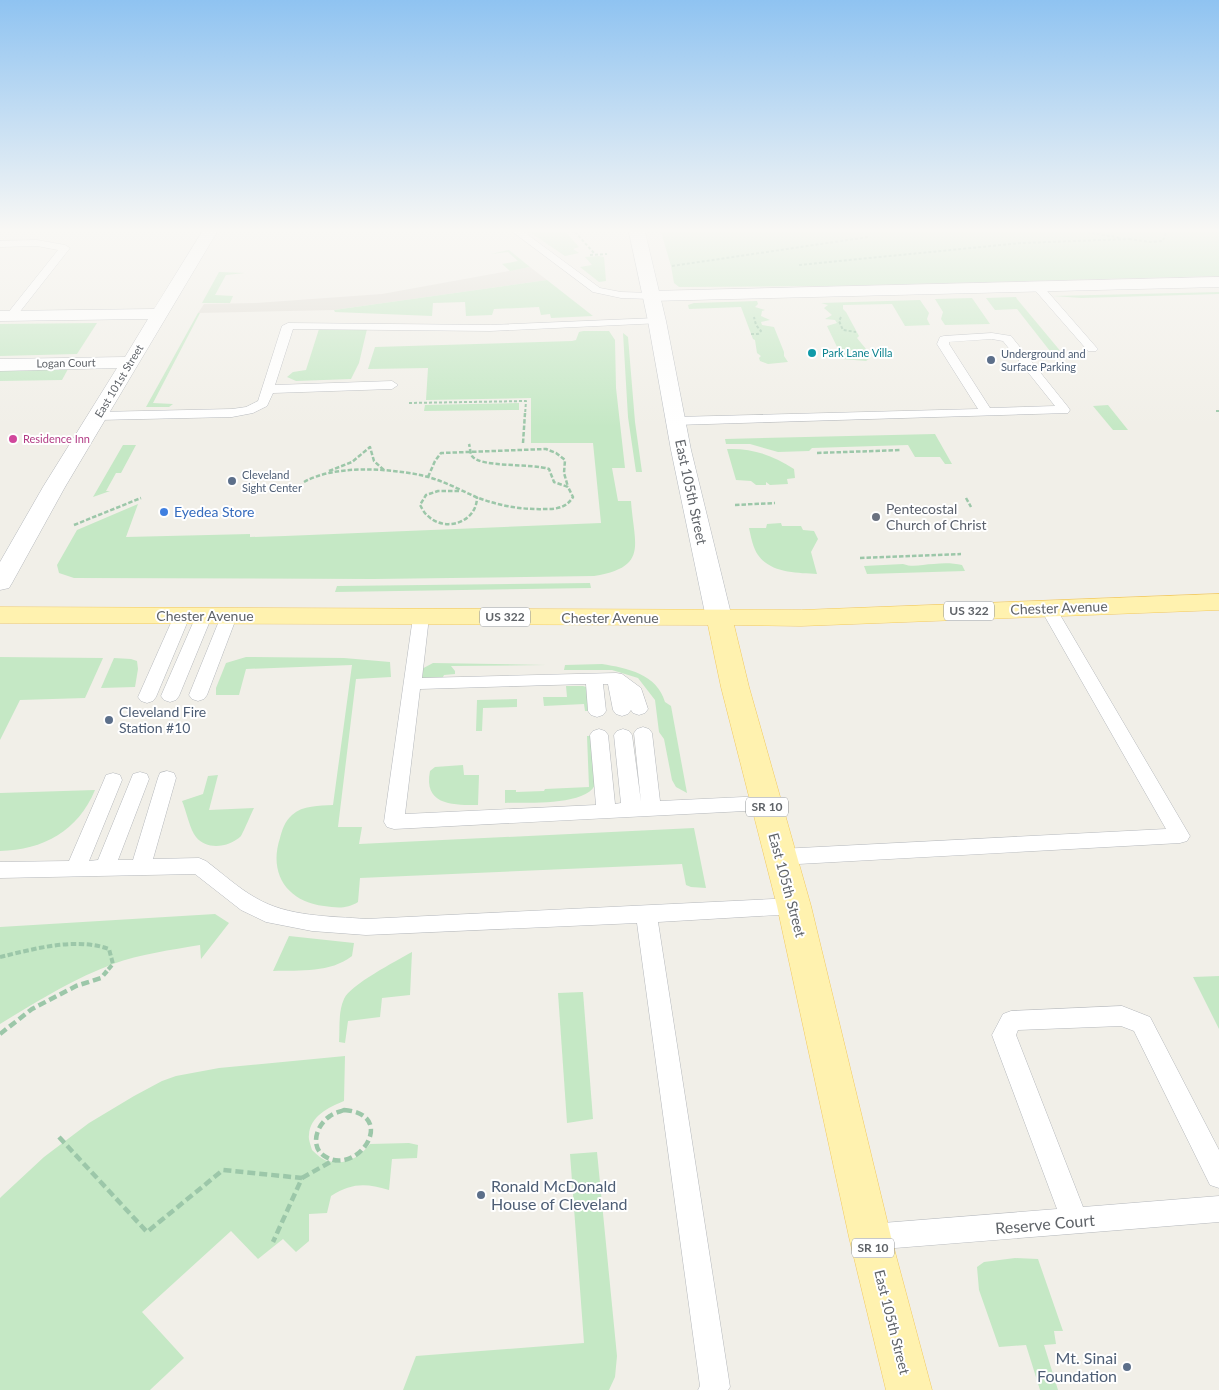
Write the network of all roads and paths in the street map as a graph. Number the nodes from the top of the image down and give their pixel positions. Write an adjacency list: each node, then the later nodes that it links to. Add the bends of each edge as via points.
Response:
1 (651, 296): 8 (street, East 105th Street)
2 (22, 297): 6 (lane)
3 (170, 297): 5 (street, East 101st Street)
4 (1047, 297): 12 (lane)
5 (160, 314): 6 (street); 13 (street, East 101st Street)
6 (5, 316)
7 (839, 320): 10 (path, via 843,330)
8 (657, 321): 16 (lane, via 489,328 288,326); 20 (street, East 105th Street)
9 (760, 328): 11 (path, via 758,334)
10 (856, 332)
11 (750, 334)
12 (1092, 348)
13 (131, 362): 14 (street, Logan Court); 19 (street, East 101st Street)
14 (0, 365)
15 (392, 385): 16 (lane)
16 (268, 388): 19 (lane, via 263,403 232,413)
17 (406, 403): 21 (path, via 526,401)
18 (986, 412): 18 (lane, via 1064,410 1007,338 944,339); 20 (lane)
19 (98, 416): 41 (street, East 101st Street)
20 (676, 421): 48 (street, East 105th Street)
21 (523, 443)
22 (469, 444): 24 (path)
23 (901, 450): 25 (path)
24 (470, 452): 28 (path, via 441,453); 30 (path, via 475,459 496,464 543,465 549,469 554,482); 30 (path, via 546,449 565,460 564,474)
25 (817, 453)
26 (388, 472): 27 (path); 27 (path, via 373,461 370,447 352,462); 28 (path)
27 (324, 473): 29 (path)
28 (428, 477): 31 (path)
29 (304, 482)
30 (568, 487): 32 (path, via 571,501 556,508 526,509)
31 (467, 492): 32 (path); 32 (path, via 430,492 420,505 426,517 436,522 459,522 476,511)
32 (477, 497)
33 (141, 498): 38 (path)
34 (966, 498): 37 (path)
35 (775, 504): 36 (path)
36 (735, 505)
37 (971, 507)
38 (74, 525)
39 (961, 554): 40 (path)
40 (860, 558)
41 (0, 583)
42 (1219, 602): 43 (main road, Chester Avenue / US 322)
43 (1048, 608): 48 (main road, Chester Avenue / US 322); 66 (lane, via 1180,836)
44 (0, 615): 45 (main road, Chester Avenue / US 322)
45 (193, 616): 46 (main road, Chester Avenue / US 322); 52 (lane); 53 (lane)
46 (229, 616): 47 (main road, Chester Avenue / US 322); 51 (lane)
47 (421, 617): 48 (main road, Chester Avenue / US 322); 50 (lane)
48 (719, 618): 62 (main road, East 105th Street / SR 10)
49 (594, 679): 50 (lane); 54 (lane, via 616,678 635,692); 55 (lane)
50 (412, 684): 65 (lane, via 394,822)
51 (198, 695)
52 (170, 696)
53 (147, 697)
54 (630, 709)
55 (597, 711)
56 (643, 733): 63 (lane)
57 (624, 734): 64 (lane)
58 (599, 735): 65 (lane)
59 (167, 778): 67 (lane)
60 (140, 779): 69 (lane)
61 (113, 780): 68 (lane)
62 (765, 803): 63 (lane); 66 (main road, East 105th Street / SR 10)
63 (651, 809): 64 (lane)
64 (631, 810): 65 (lane)
65 (606, 812)
66 (780, 857): 71 (main road, East 105th Street / SR 10)
67 (141, 867): 69 (lane); 72 (lane, via 199,866 248,904 274,916 312,923 366,927)
68 (76, 868): 69 (lane); 70 (lane)
69 (106, 868)
70 (0, 870)
71 (794, 906): 72 (lane); 81 (main road, East 105th Street / SR 10)
72 (646, 914): 83 (lane)
73 (0, 957): 74 (path, via 32,950 95,944 109,949 113,964 101,978 76,986 32,1009)
74 (0, 1034)
75 (59, 1136): 78 (path, via 147,1232 223,1170)
76 (333, 1160): 76 (path, via 352,1158 368,1144 372,1126 362,1114 344,1110 321,1122 316,1145 325,1157); 78 (path)
77 (1219, 1176): 80 (lane, via 1142,1024 1122,1016 1010,1021 1004,1035)
78 (302, 1178): 82 (path)
79 (1219, 1209): 80 (lane, Reserve Court)
80 (1075, 1221): 81 (lane, Reserve Court)
81 (870, 1237): 84 (main road, East 105th Street / SR 10)
82 (273, 1242)
83 (713, 1390)
84 (909, 1390)

